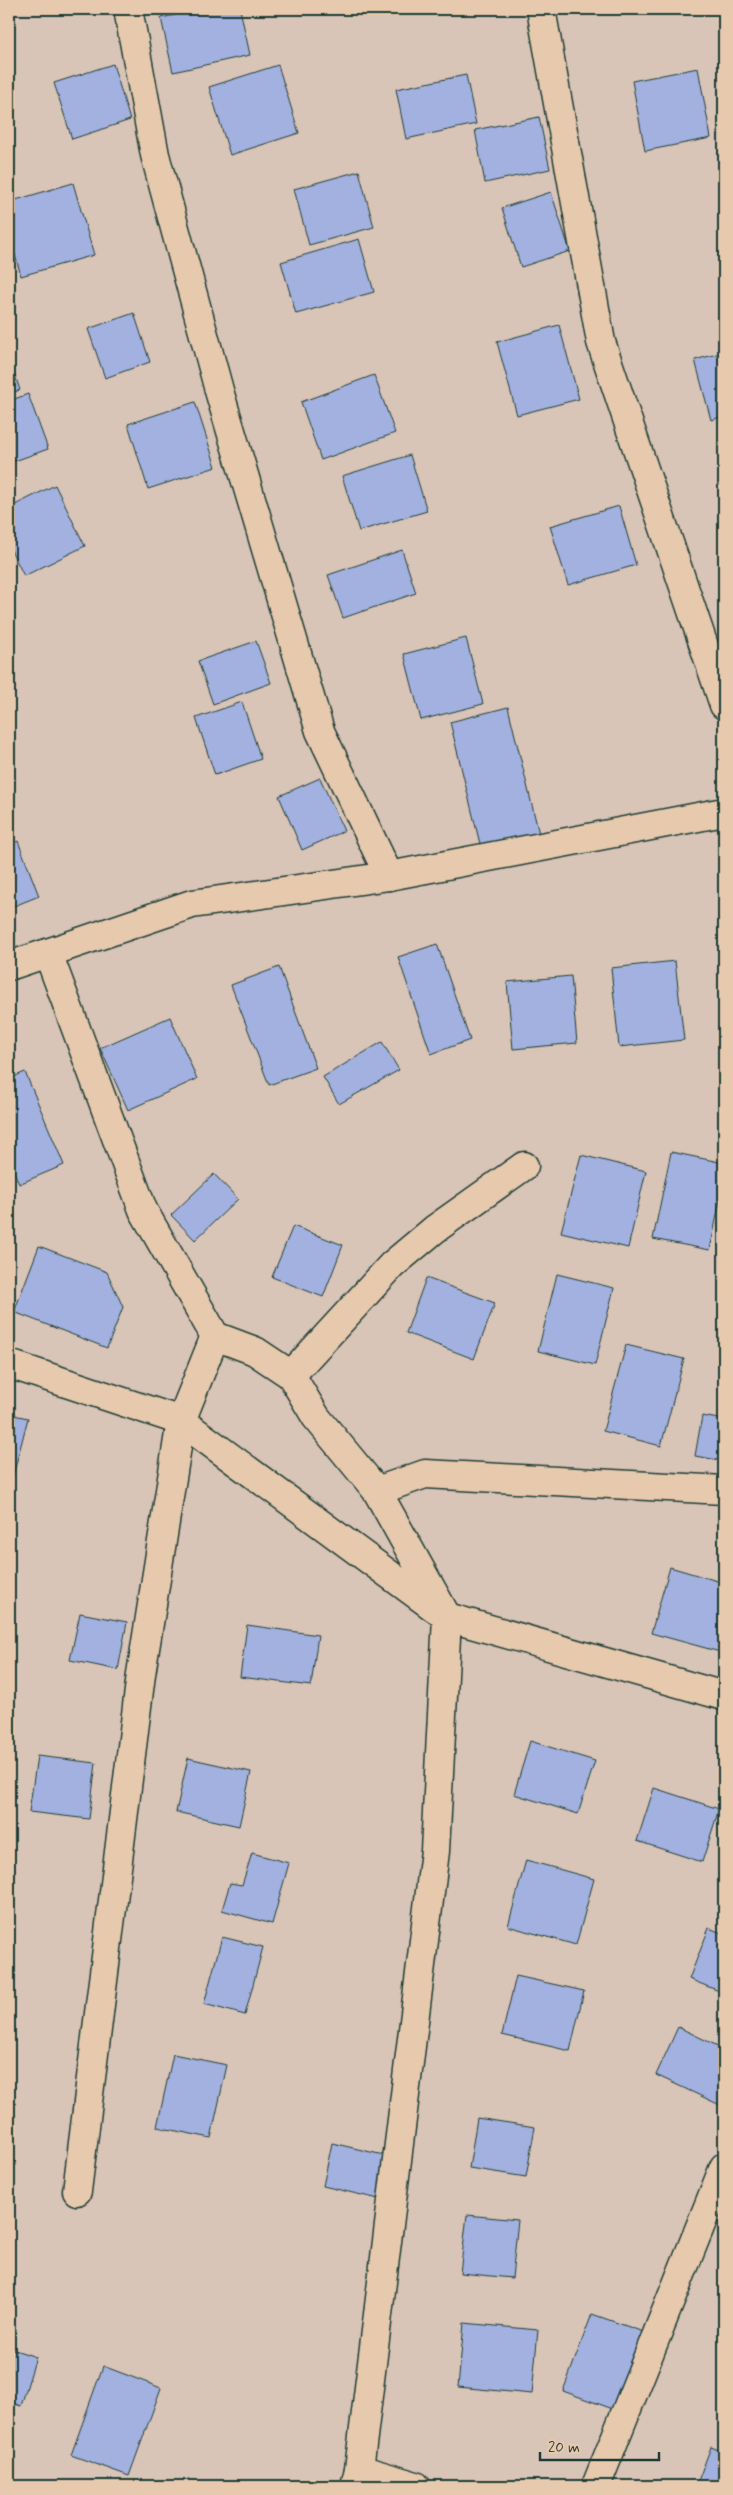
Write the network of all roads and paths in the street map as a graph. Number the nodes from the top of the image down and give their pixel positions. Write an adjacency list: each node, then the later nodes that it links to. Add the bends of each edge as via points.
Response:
1 (128, 9): 5 (street, via 158,165 220,394 317,721)
2 (541, 9): 3 (street, via 601,342)
3 (724, 705)
4 (724, 812): 5 (street)
5 (389, 876): 6 (street, via 192,904)
6 (48, 953): 7 (street); 9 (street, via 143,1210)
7 (9, 966)
8 (524, 1166): 11 (street, via 392,1264)
9 (215, 1336): 11 (street, via 255,1351); 12 (street)
10 (9, 1364): 12 (street)
11 (291, 1375): 14 (street, via 316,1417)
12 (182, 1421): 15 (street); 18 (street, via 140,1674)
13 (724, 1490): 14 (street, via 425,1474)
14 (377, 1491): 15 (street)
15 (448, 1617): 16 (street); 19 (street, via 435,1851)
16 (724, 1696)
17 (724, 2167): 21 (street)
18 (77, 2191)
19 (358, 2477): 20 (street)
20 (416, 2486)
21 (596, 2486)

